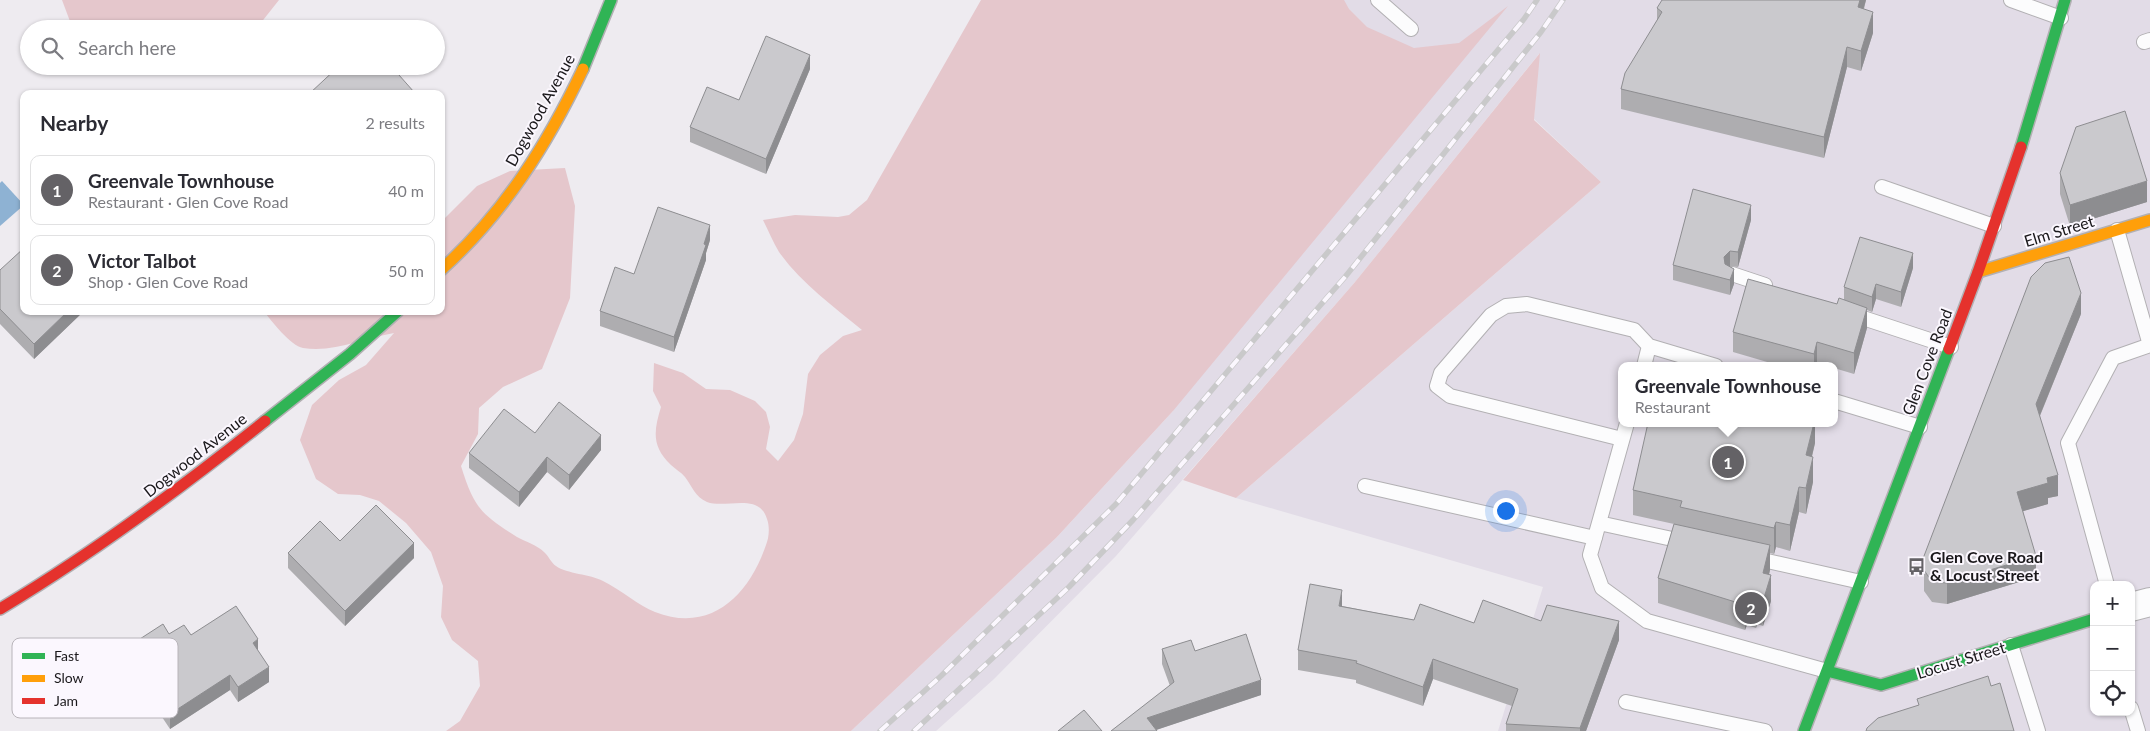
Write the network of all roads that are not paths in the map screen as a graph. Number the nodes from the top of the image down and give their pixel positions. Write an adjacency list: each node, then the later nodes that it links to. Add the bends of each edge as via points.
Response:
1 (611, 0): 11 (street, Dogwood Avenue, via 598,38 549,134 506,201 476,237)
2 (1378, 0): 6 (lane)
3 (2011, 0): 5 (lane)
4 (2065, 0): 5 (street, Glen Cove Road)
5 (2061, 18): 9 (street, Glen Cove Road)
6 (1411, 29)
7 (1882, 187): 9 (lane)
8 (2150, 220): 10 (street, Elm Street)
9 (1994, 226): 12 (street, Glen Cove Road)
10 (2117, 230): 12 (street, Elm Street); 17 (lane)
11 (445, 266)
12 (1978, 272): 19 (street, Glen Cove Road)
13 (1732, 274): 14 (lane)
14 (1779, 289)
15 (1835, 308): 19 (lane)
16 (394, 315): 35 (street, Dogwood Avenue, via 367,341 177,492 39,586)
17 (2150, 345): 31 (lane, via 2113,358 2068,443)
18 (1650, 346): 20 (lane); 21 (lane); 25 (lane, via 1634,330 1527,304 1506,306 1491,315 1441,373 1437,386 1450,396)
19 (1951, 347): 24 (street, Glen Cove Road)
20 (1645, 362)
21 (1703, 362)
22 (1838, 402): 24 (lane)
23 (1626, 427): 25 (lane)
24 (1920, 427): 32 (street, Glen Cove Road)
25 (1622, 439): 27 (lane)
26 (1365, 486): 28 (lane)
27 (1599, 523): 28 (lane); 29 (lane)
28 (1595, 538): 38 (lane, via 1590,555 1602,588 1647,621)
29 (1703, 546)
30 (1741, 555): 32 (lane)
31 (2106, 581)
32 (1861, 582): 38 (street, Glen Cove Road)
33 (2150, 602): 34 (street)
34 (2135, 606)
35 (0, 608)
36 (2090, 620): 37 (street, Locust Street)
37 (2011, 645): 38 (street, Locust Street, via 1881,684); 43 (lane)
38 (1827, 671): 42 (street, Glen Cove Road)
39 (1626, 702): 41 (lane)
40 (2133, 716): 44 (lane)
41 (1765, 731)
42 (1804, 731)
43 (2038, 731)
44 (2138, 731)

